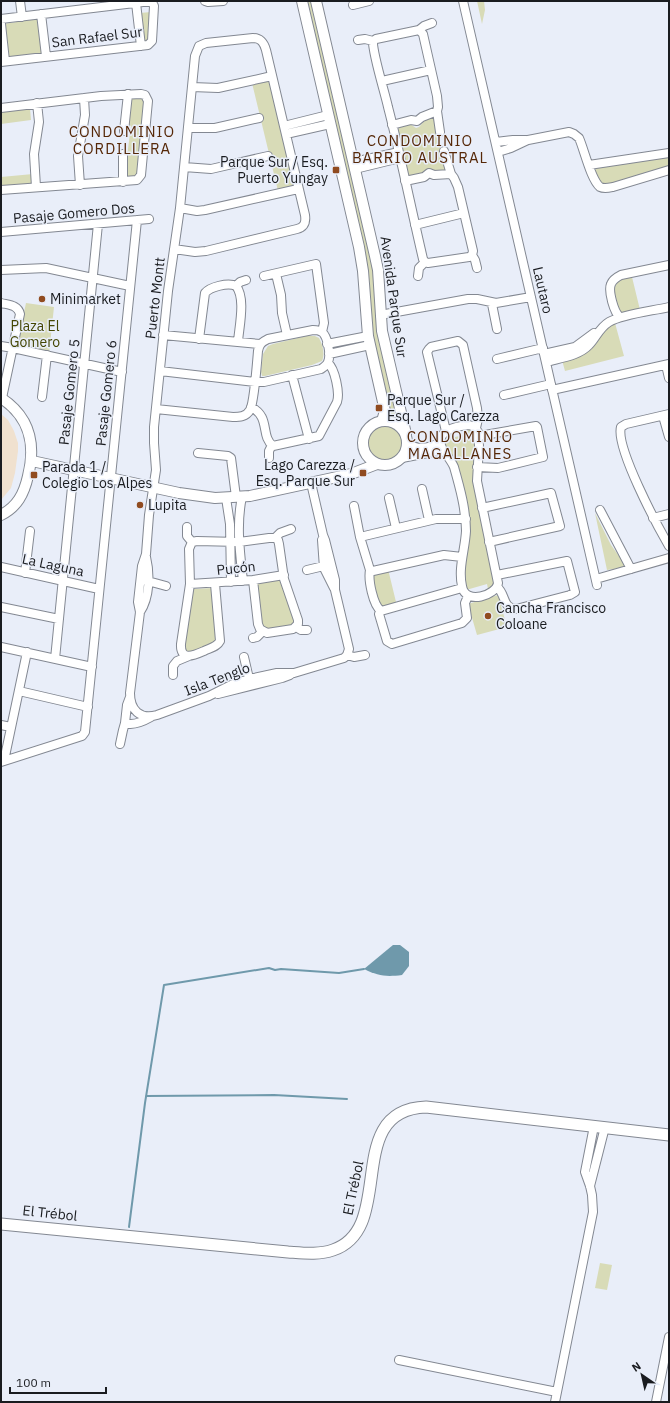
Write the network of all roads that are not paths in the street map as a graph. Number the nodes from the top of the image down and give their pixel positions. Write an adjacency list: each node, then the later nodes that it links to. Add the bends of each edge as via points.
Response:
1 (20, 1): 12 (street)
2 (150, 1): 9 (street); 19 (street, San Rafael Sur, via 154,6 152,41)
3 (204, 1): 4 (street)
4 (223, 1)
5 (302, 1): 32 (street, Avenida Parque Sur)
6 (316, 1): 47 (street, Avenida Parque Sur)
7 (463, 1): 39 (street, Lautaro)
8 (364, 2): 10 (street)
9 (136, 3): 11 (street); 19 (street)
10 (353, 5)
11 (41, 14): 12 (street); 20 (street)
12 (22, 17): 13 (street)
13 (1, 19)
14 (432, 23): 16 (street)
15 (1, 24): 21 (street)
16 (419, 30): 18 (street); 22 (street, via 423,34)
17 (358, 40): 18 (street)
18 (373, 41): 24 (street)
19 (141, 46): 20 (street, San Rafael Sur)
20 (46, 56): 21 (street, San Rafael Sur)
21 (3, 61)
22 (431, 70): 24 (street); 30 (street, via 437,96)
23 (272, 76): 25 (street, via 218,88); 25 (street, Puerto Montt, via 265,46 259,39 206,43 199,46 195,56); 35 (street)
24 (382, 81): 33 (street)
25 (192, 87): 34 (street, Puerto Montt)
26 (128, 94): 27 (street); 36 (street); 52 (street, via 145,95 148,101 141,175 135,181)
27 (84, 98): 28 (street); 53 (street, via 85,115 78,156)
28 (37, 103): 29 (street); 54 (street, via 38,122 34,154)
29 (1, 108)
30 (437, 111): 33 (street, via 417,121); 37 (street)
31 (259, 118): 34 (street, via 215,128)
32 (329, 119): 35 (street); 89 (street, Avenida Parque Sur, via 361,260)
33 (392, 125): 44 (street)
34 (188, 128): 48 (street, Puerto Montt)
35 (285, 130): 55 (street)
36 (124, 131)
37 (440, 132)
38 (528, 140): 39 (street); 41 (street); 46 (street, via 566,132 574,134 580,140)
39 (496, 142): 41 (street, Lautaro)
40 (444, 151): 50 (street)
41 (498, 152): 77 (street, Lautaro)
42 (669, 153): 46 (street)
43 (123, 154): 52 (street)
44 (399, 155): 47 (street); 51 (street)
45 (268, 156): 48 (street, via 211,169)
46 (589, 165): 49 (street, via 597,183 604,188)
47 (354, 166): 82 (street, Avenida Parque Sur, via 377,264)
48 (184, 168): 57 (street, Puerto Montt)
49 (669, 170)
50 (451, 174): 51 (street, via 429,173 424,177); 58 (street)
51 (405, 181): 62 (street)
52 (123, 182): 53 (street)
53 (80, 185): 54 (street)
54 (36, 187): 56 (street)
55 (298, 189): 57 (street, via 205,210); 64 (street, via 305,215 304,225 297,229 206,251)
56 (1, 190)
57 (180, 208): 64 (street, Puerto Montt)
58 (464, 213): 62 (street); 65 (street)
59 (148, 219): 60 (street, Pasaje Gomero Dos)
60 (137, 220): 61 (street, Pasaje Gomero Dos); 75 (street, Pasaje Gomero 6)
61 (98, 224): 63 (street, Pasaje Gomero Dos); 73 (street, Pasaje Gomero 5)
62 (415, 225): 66 (street)
63 (1, 232)
64 (174, 249): 86 (street, Puerto Montt)
65 (472, 255): 66 (street); 68 (street)
66 (425, 262): 72 (street, via 419,268)
67 (669, 265): 81 (street, via 621,275 614,279 610,290)
68 (477, 268)
69 (1, 270): 73 (street, via 46,268)
70 (276, 274): 71 (street); 85 (street, via 316,264 324,323); 87 (street)
71 (264, 276)
72 (418, 276)
73 (93, 278): 75 (street); 100 (street, Pasaje Gomero 5)
74 (246, 280): 76 (street)
75 (130, 286): 103 (street, Pasaje Gomero 6)
76 (236, 286): 88 (street, via 230,284 209,289 204,293); 90 (street, via 241,300)
77 (531, 297): 79 (street); 97 (street, Lautaro)
78 (1, 303): 94 (street, via 19,310)
79 (492, 304): 82 (street, via 468,299); 84 (street)
80 (669, 307): 83 (street)
81 (614, 310): 83 (street); 97 (street, via 593,334 579,345)
82 (380, 315): 118 (street, Avenida Parque Sur)
83 (620, 317): 97 (street, via 604,326 590,344 576,354)
84 (498, 329)
85 (322, 332): 87 (street, via 315,330); 92 (street)
86 (163, 335): 88 (street); 102 (street, Puerto Montt)
87 (287, 335): 91 (street, via 268,339)
88 (199, 339): 90 (street)
89 (369, 340): 92 (street); 95 (street); 114 (street, Avenida Parque Sur, via 384,407)
90 (238, 342): 91 (street)
91 (260, 344): 106 (street)
92 (327, 344): 95 (street)
93 (1, 346): 94 (street)
94 (13, 348): 96 (street); 110 (street)
95 (329, 354): 99 (street)
96 (47, 355): 100 (street); 109 (street)
97 (544, 355): 98 (street); 107 (street, Lautaro)
98 (497, 359)
99 (328, 363): 104 (street, via 321,369); 119 (street, via 332,368 338,399 321,434)
100 (85, 364): 103 (street); 129 (street, Pasaje Gomero 5)
101 (667, 365): 105 (street); 107 (street)
102 (160, 371): 106 (street); 112 (street, Puerto Montt)
103 (122, 372): 131 (street, Pasaje Gomero 6)
104 (292, 376): 106 (street); 119 (street)
105 (669, 378)
106 (255, 382): 111 (street)
107 (552, 387): 108 (street); 161 (street, Lautaro, via 597,582)
108 (504, 395)
109 (42, 397)
110 (1, 398): 126 (street, via 16,411 27,428 32,445)
111 (251, 406): 112 (street, via 247,414 241,417); 120 (street, via 262,416 268,440)
112 (156, 409): 133 (street, Puerto Montt)
113 (666, 415): 117 (street); 142 (street, via 626,424 620,430 633,473)
114 (382, 421): 118 (street, via 396,423 403,429); 122 (street, via 366,431 363,442)
115 (446, 431): 116 (street, via 469,425); 116 (street, via 427,352 431,347 460,341 478,414); 121 (street, via 442,436)
116 (477, 432): 128 (street); 128 (street, via 536,426 543,457 498,468)
117 (669, 437)
118 (407, 438): 121 (street, via 413,447); 125 (street, via 406,451)
119 (309, 439): 120 (street)
120 (272, 445): 124 (street)
121 (442, 446): 125 (street); 144 (street, via 454,468)
122 (365, 452): 127 (street); 130 (street, via 363,462)
123 (198, 453): 135 (street, via 232,458)
124 (269, 458)
125 (402, 458): 127 (street, via 389,465)
126 (32, 460): 129 (street); 141 (street, via 21,497 12,509)
127 (377, 464): 130 (street)
128 (477, 467): 138 (street, via 476,480)
129 (74, 470): 131 (street); 166 (street, Pasaje Gomero 5)
130 (347, 474): 132 (street)
131 (111, 478): 133 (street); 174 (street, Pasaje Gomero 6)
132 (311, 483): 135 (street); 157 (street)
133 (154, 487): 135 (street, via 199,496); 167 (street, Puerto Montt, via 146,554 142,566)
134 (422, 488): 143 (street)
135 (235, 497): 152 (street, via 238,517); 152 (street, via 230,520)
136 (389, 498): 146 (street)
137 (354, 506): 149 (street)
138 (482, 508): 153 (street); 153 (street, via 551,493 560,526)
139 (600, 510): 161 (street)
140 (669, 514): 142 (street)
141 (1, 515)
142 (653, 518): 154 (street)
143 (429, 520): 144 (street); 146 (street)
144 (466, 520): 155 (street)
145 (187, 527): 151 (street, via 187,536)
146 (396, 528): 149 (street)
147 (292, 529): 150 (street, via 280,533)
148 (30, 531): 162 (street)
149 (360, 537): 160 (street)
150 (275, 538): 152 (street); 163 (street, via 279,544)
151 (192, 542): 152 (street); 170 (street, via 189,549)
152 (235, 542): 168 (street); 169 (street)
153 (489, 542): 164 (street)
154 (669, 546)
155 (462, 557): 160 (street, via 444,555); 175 (street)
156 (669, 558): 161 (street)
157 (327, 565): 159 (street); 187 (street)
158 (1, 568): 162 (street, La Laguna)
159 (307, 570)
160 (370, 570): 178 (street, via 368,577 376,607)
161 (631, 570)
162 (25, 573): 166 (street, La Laguna)
163 (284, 575): 165 (street, Pucón); 180 (street, via 298,616)
164 (497, 575): 173 (street); 173 (street, via 567,561 574,592 516,609 508,607)
165 (253, 580): 168 (street, Pucón); 182 (street, via 258,624)
166 (62, 581): 174 (street, La Laguna); 179 (street, Pasaje Gomero 5)
167 (145, 581): 172 (street); 197 (street, Puerto Montt)
168 (243, 581): 169 (street, Pucón)
169 (231, 582): 171 (street, Pucón)
170 (190, 584): 171 (street, Pucón); 185 (street)
171 (215, 584): 189 (street, via 223,640)
172 (166, 586)
173 (497, 587): 176 (street, via 492,592 473,598)
174 (99, 588): 193 (street, Pasaje Gomero 6)
175 (462, 588): 176 (street); 178 (street)
176 (468, 596): 178 (street, via 465,603 467,618 462,623 392,644 389,643 379,614)
177 (1, 607): 179 (street)
178 (381, 611)
179 (58, 619): 191 (street, Pasaje Gomero 5)
180 (296, 627): 181 (street); 182 (street, via 267,634)
181 (307, 630)
182 (262, 632): 183 (street)
183 (253, 638)
184 (1, 647): 186 (street)
185 (180, 648): 189 (street); 192 (street)
186 (27, 652): 191 (street); 196 (street)
187 (348, 652): 188 (street, via 354,657); 195 (street, Isla Tenglo, via 344,658 282,678)
188 (365, 655)
189 (189, 656): 192 (street)
190 (244, 657): 195 (street)
191 (55, 658): 193 (street)
192 (177, 661): 194 (street, via 172,668)
193 (92, 667): 198 (street, Pasaje Gomero 6)
194 (173, 675)
195 (249, 682): 199 (street, Isla Tenglo, via 233,684 209,696)
196 (19, 691): 198 (street); 202 (street)
197 (130, 697): 199 (street, via 137,712 143,716); 200 (street, Puerto Montt, via 126,705)
198 (88, 707): 204 (street, Pasaje Gomero 6, via 84,735)
199 (153, 716): 200 (street, Isla Tenglo, via 130,724)
200 (125, 723): 203 (street, Puerto Montt)
201 (1, 726): 202 (street)
202 (11, 727): 204 (street)
203 (120, 744)
204 (2, 761)
205 (599, 1127): 206 (main road, El Trébol); 207 (main road, El Trébol, via 426,1107 405,1110 388,1122 379,1138 364,1218 358,1230 340,1247 321,1253); 210 (street, via 585,1168 593,1212)
206 (669, 1135)
207 (1, 1224)
208 (669, 1337): 212 (street)
209 (399, 1360): 210 (street)
210 (557, 1392): 211 (street)
211 (555, 1402)
212 (656, 1402)

